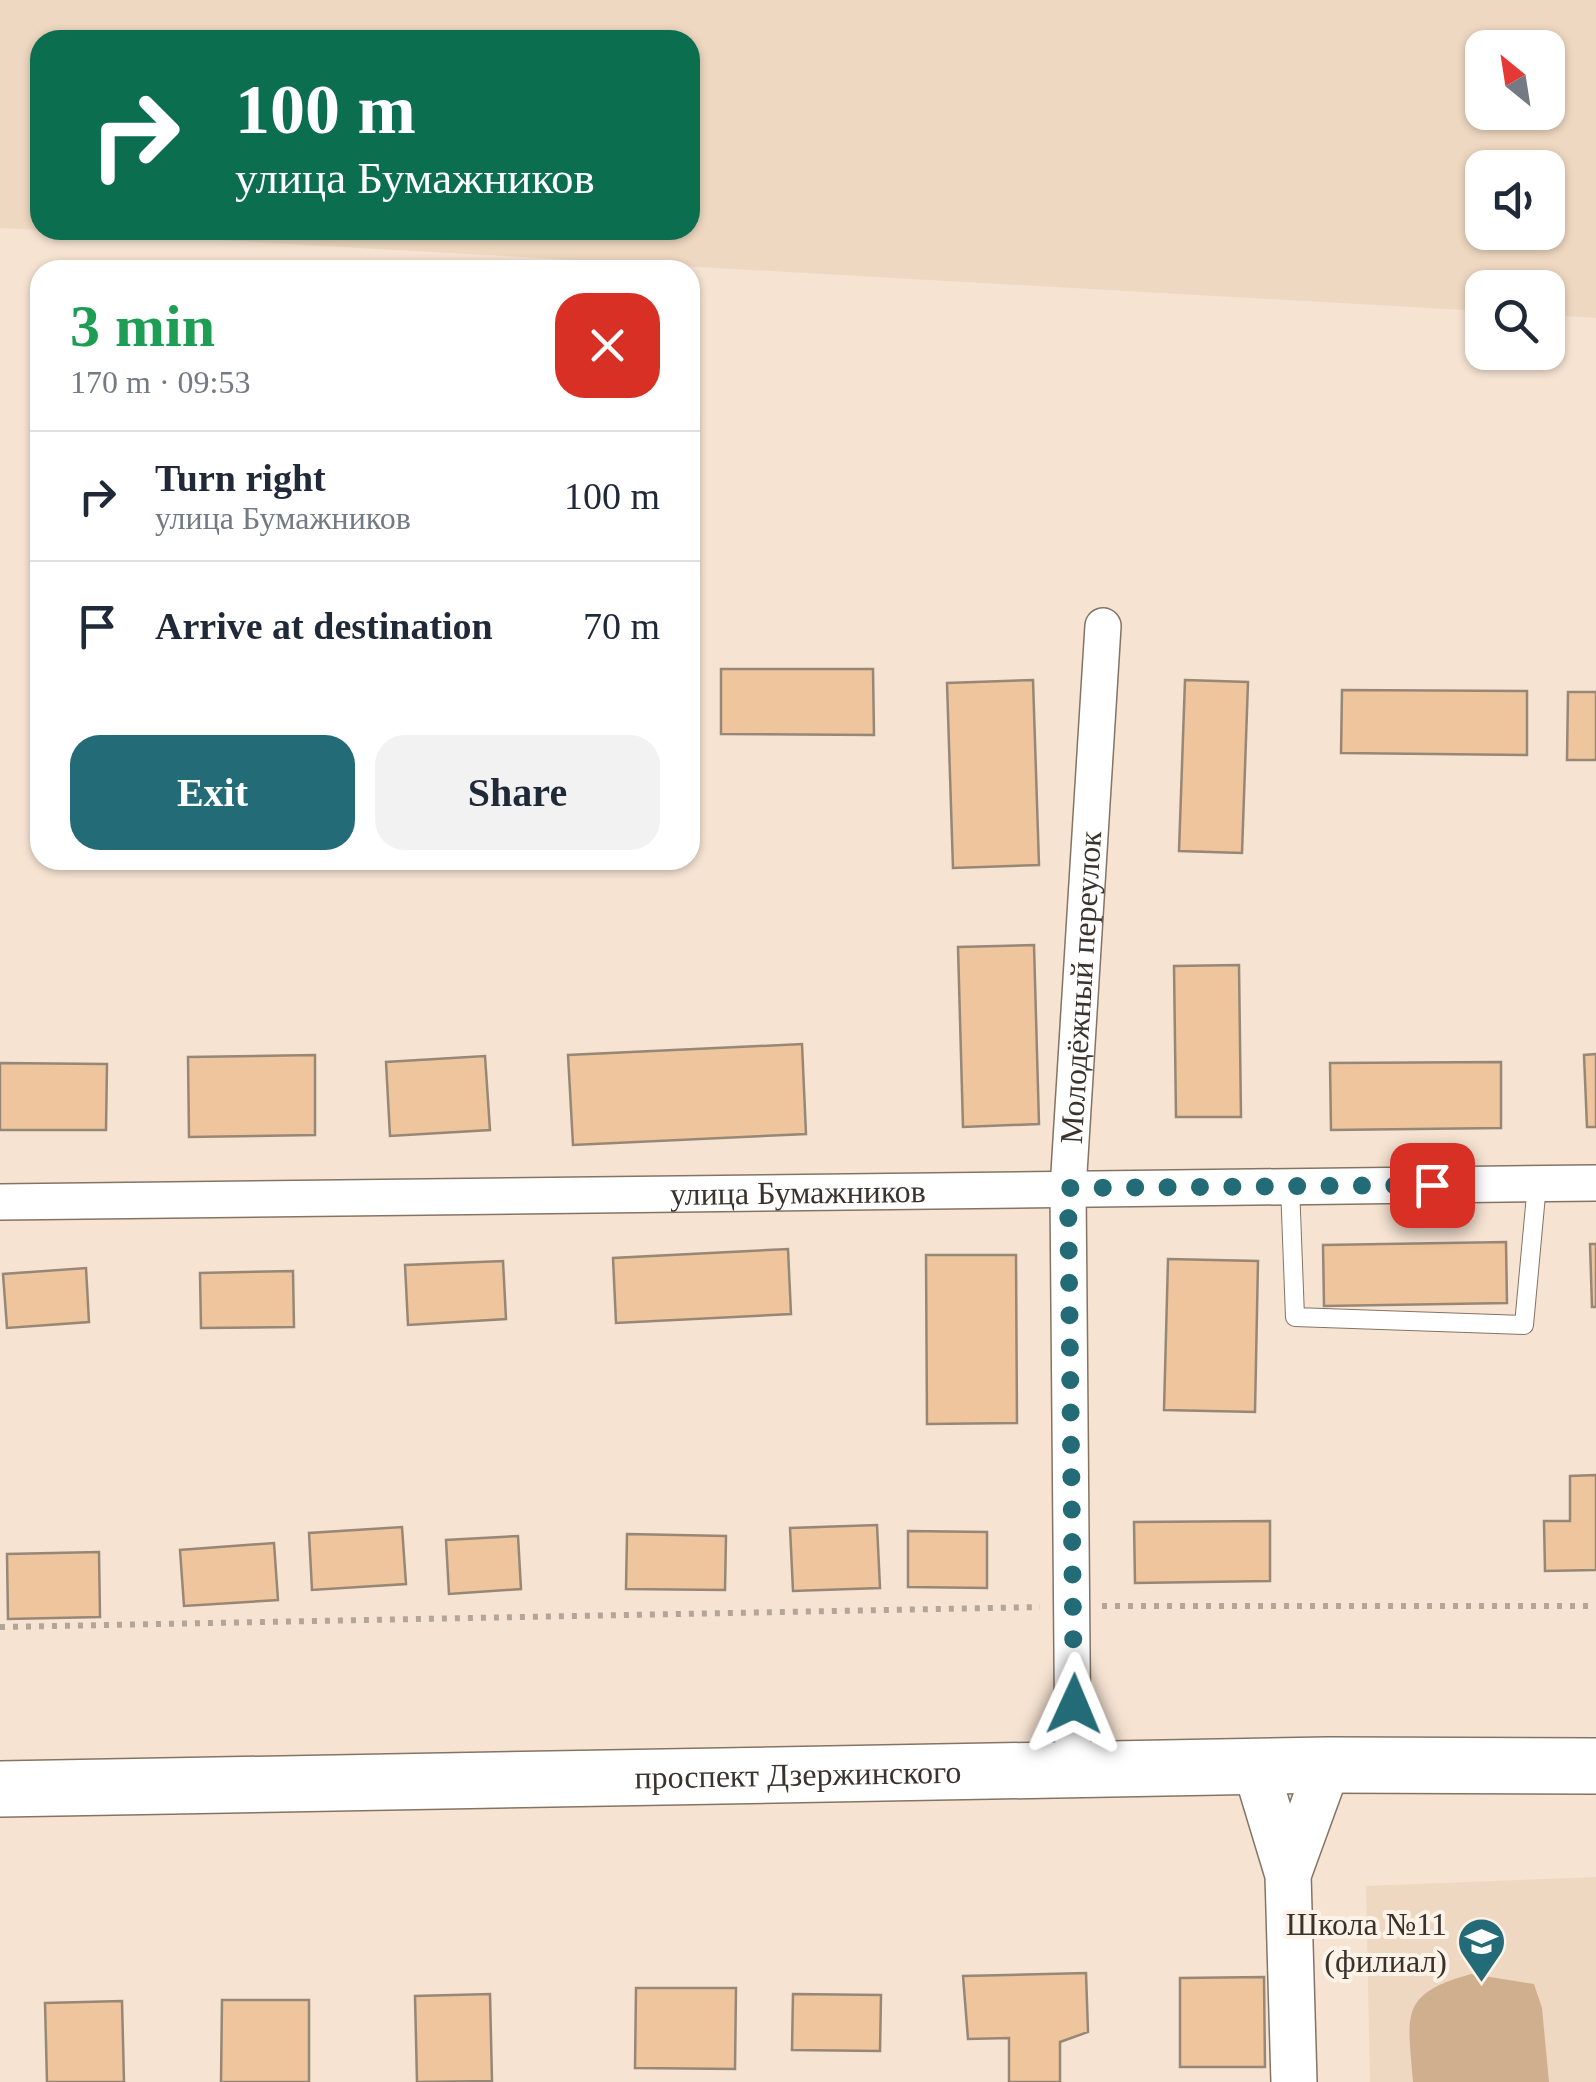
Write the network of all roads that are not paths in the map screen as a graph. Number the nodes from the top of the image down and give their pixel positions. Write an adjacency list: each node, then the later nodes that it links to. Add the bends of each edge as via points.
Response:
1 (1103, 626): 5 (street, Молодёжный переулок)
2 (1596, 1183): 3 (street, улица Бумажников)
3 (1538, 1184): 4 (street, улица Бумажников); 4 (lane, via 1524,1325 1294,1317)
4 (1290, 1186): 5 (street, улица Бумажников)
5 (1068, 1188): 6 (street, улица Бумажников); 10 (street, Молодёжный переулок)
6 (0, 1202)
7 (1328, 1765): 8 (main road, проспект Дзержинского); 9 (main road, проспект Дзержинского); 12 (street)
8 (1254, 1766): 10 (main road, проспект Дзержинского); 12 (street)
9 (1596, 1766)
10 (1073, 1769): 11 (main road, проспект Дзержинского)
11 (0, 1788)
12 (1288, 1875): 13 (street)
13 (1294, 2082)

